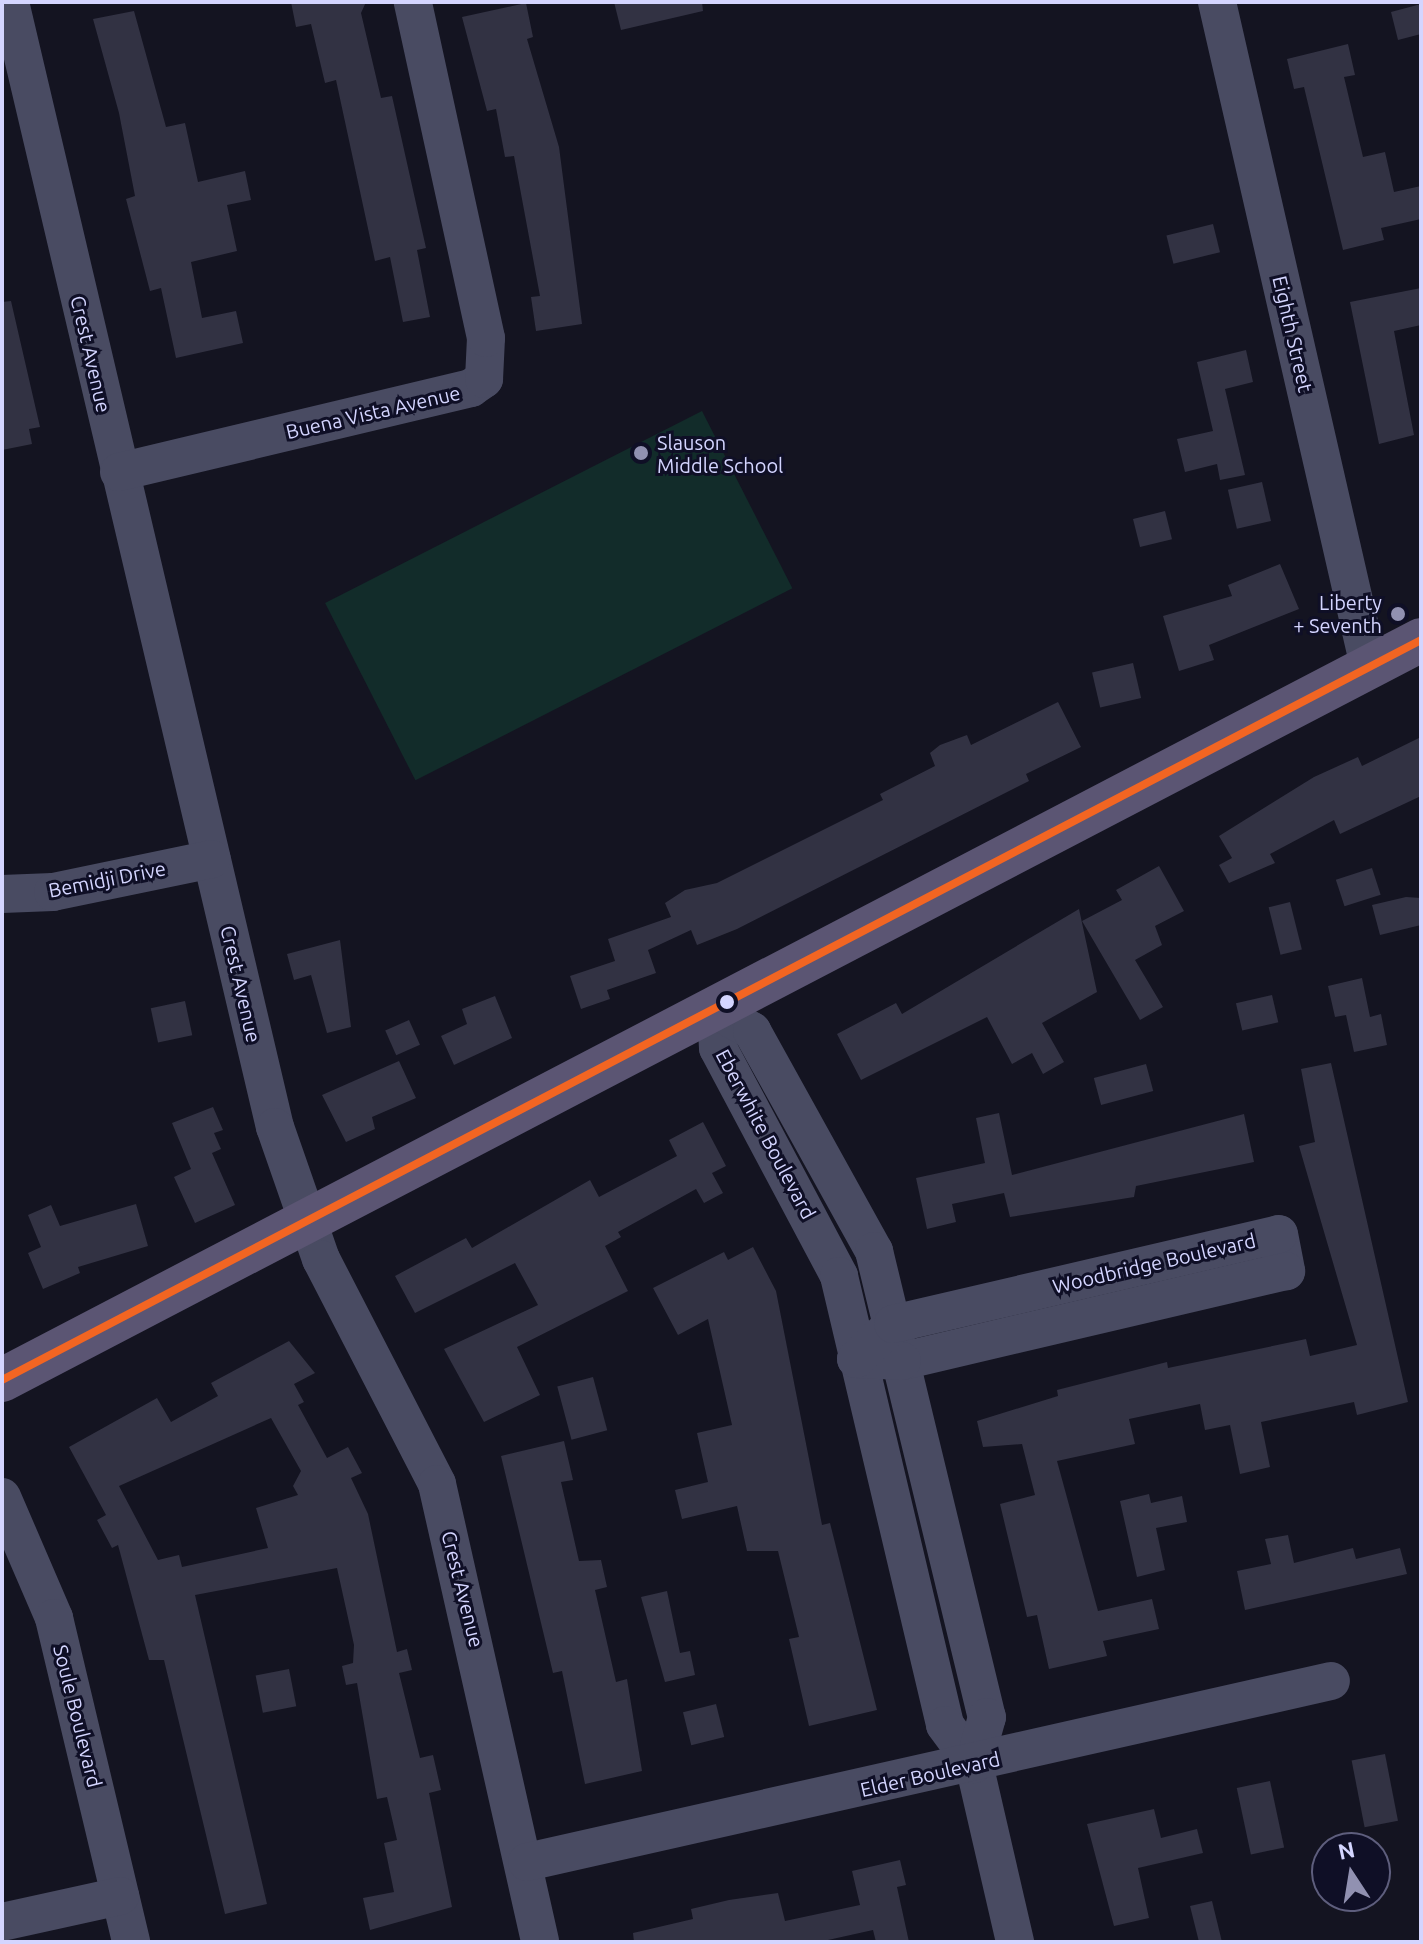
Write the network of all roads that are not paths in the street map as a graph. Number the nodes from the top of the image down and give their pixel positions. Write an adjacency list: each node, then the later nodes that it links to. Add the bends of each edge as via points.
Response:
1 (10, 2): 4 (street, Crest Avenue)
2 (413, 2): 4 (street, Buena Vista Avenue, via 486,338 484,379 471,388)
3 (1217, 2): 6 (street, Eighth Street)
4 (119, 472): 7 (street, Crest Avenue)
5 (1421, 640): 6 (main road)
6 (1369, 666): 9 (main road)
7 (212, 859): 8 (street, Bemidji Drive, via 53,892); 10 (street, Crest Avenue, via 275,1127)
8 (2, 894)
9 (716, 1010): 10 (main road); 11 (street, Eberwhite Boulevard, via 752,1031 801,1114 874,1251); 12 (street, Eberwhite Boulevard, via 718,1048 839,1276)
10 (307, 1221): 14 (main road); 18 (street, Crest Avenue, via 437,1484)
11 (893, 1324): 12 (street); 13 (street, Eberwhite Boulevard); 13 (street, Woodbridge Boulevard, via 1279,1234 1286,1271)
12 (856, 1359): 13 (street, Woodbridge Boulevard); 17 (street, Eberwhite Boulevard, via 945,1725)
13 (902, 1361): 17 (street, Eberwhite Boulevard, via 987,1717)
14 (2, 1380)
15 (2, 1497): 19 (street, Soule Boulevard, via 54,1618)
16 (1331, 1681): 17 (street, Elder Boulevard)
17 (974, 1764): 18 (street, Elder Boulevard); 23 (street, Eberwhite Boulevard)
18 (527, 1862): 22 (street, Crest Avenue)
19 (120, 1896): 20 (street); 21 (street, Soule Boulevard)
20 (2, 1922)
21 (131, 1942)
22 (540, 1942)
23 (1015, 1942)

